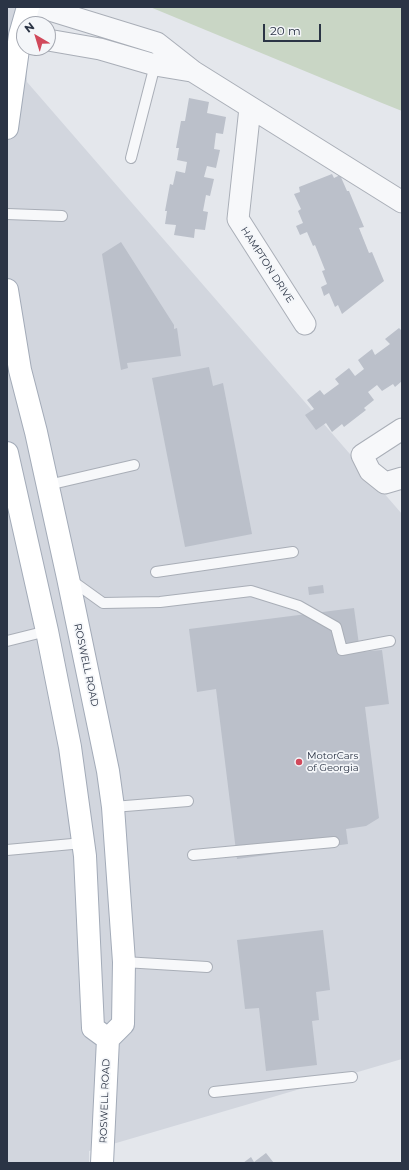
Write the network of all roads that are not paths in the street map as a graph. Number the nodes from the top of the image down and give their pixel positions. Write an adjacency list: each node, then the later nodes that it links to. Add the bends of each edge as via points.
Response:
1 (40, 7): 5 (street, via 157,43)
2 (56, 41): 4 (street, via 100,49)
3 (16, 43): 7 (main road)
4 (155, 65): 5 (street); 8 (lane)
5 (194, 72): 6 (street)
6 (250, 108): 9 (street); 13 (street, HAMPTON DRIVE, via 238,219)
7 (7, 128)
8 (131, 158)
9 (402, 202)
10 (7, 214): 11 (lane)
11 (62, 216)
12 (7, 290): 18 (main road, ROSWELL ROAD, via 20,370)
13 (305, 324)
14 (402, 429): 17 (street, via 362,455 370,471 385,483)
15 (7, 453): 22 (main road)
16 (134, 465): 18 (lane)
17 (402, 478)
18 (48, 485): 21 (main road, ROSWELL ROAD)
19 (293, 552): 20 (lane)
20 (156, 572)
21 (68, 578): 24 (lane, via 103,603 160,602 251,590 299,606 336,627 342,650); 26 (main road, ROSWELL ROAD, via 108,771)
22 (46, 631): 23 (lane); 28 (main road, via 70,747)
23 (7, 641)
24 (390, 641)
25 (188, 801): 26 (lane)
26 (113, 807): 31 (main road, ROSWELL ROAD)
27 (334, 842): 30 (lane)
28 (83, 843): 29 (lane); 33 (main road, via 93,1028)
29 (7, 850)
30 (193, 855)
31 (124, 962): 32 (lane); 33 (main road, ROSWELL ROAD, via 123,1024)
32 (207, 967)
33 (108, 1040): 36 (main road, ROSWELL ROAD)
34 (352, 1077): 35 (lane)
35 (214, 1092)
36 (102, 1163)

